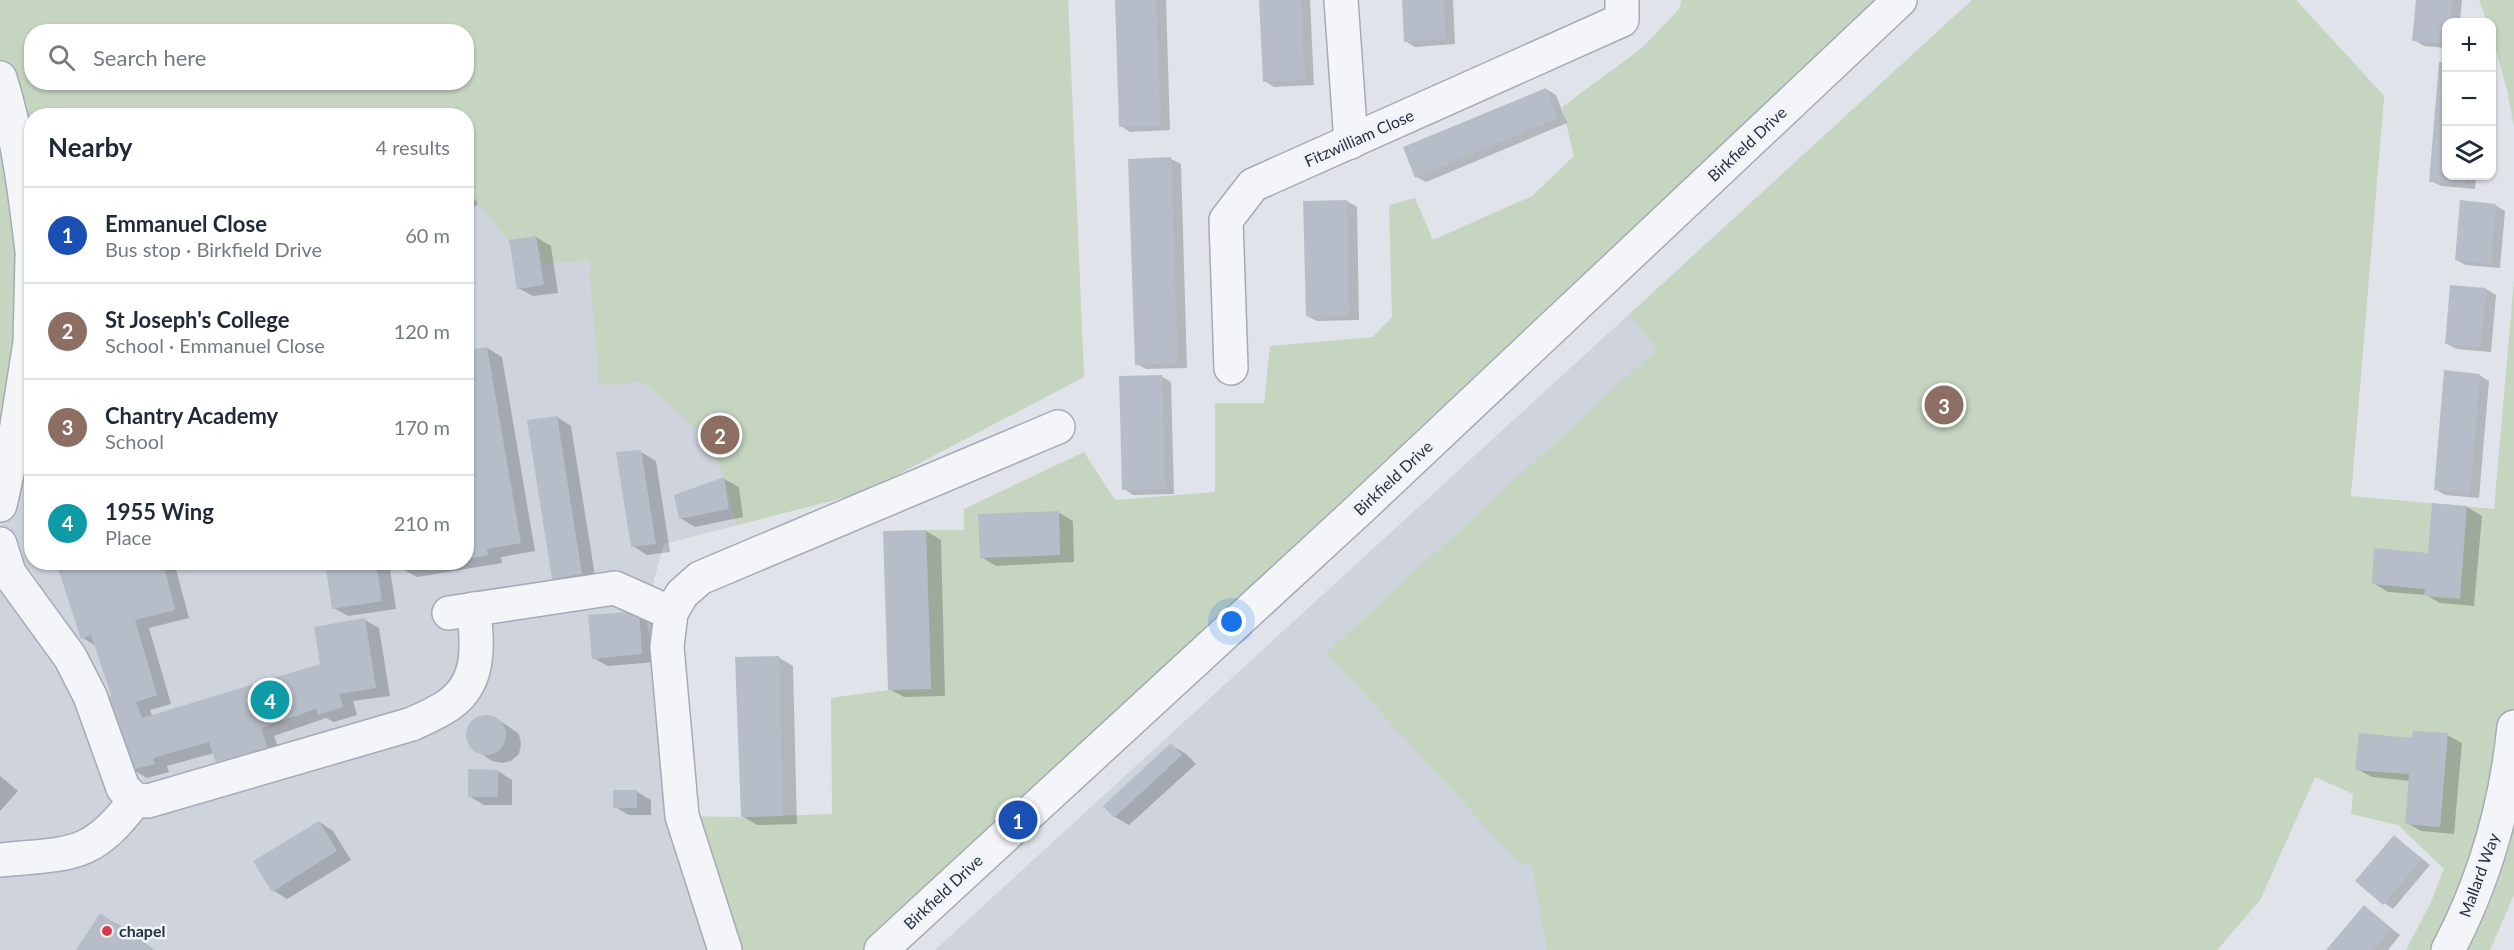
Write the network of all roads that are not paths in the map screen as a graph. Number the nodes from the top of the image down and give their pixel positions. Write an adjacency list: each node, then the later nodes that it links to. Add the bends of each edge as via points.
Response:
1 (1341, 0): 5 (street)
2 (1622, 0): 5 (street, Fitzwilliam Close, via 1622,20)
3 (1900, 0): 17 (street, Birkfield Drive, via 1372,498)
4 (0, 78): 6 (street)
5 (1351, 142): 7 (street, Fitzwilliam Close, via 1253,185 1226,220)
6 (24, 179)
7 (1231, 368)
8 (24, 380): 10 (street)
9 (1058, 427): 12 (street, via 700,578 682,594)
10 (0, 505)
11 (3, 566): 14 (street, via 70,657 90,696 123,788)
12 (671, 613): 14 (street, via 615,588 462,611 478,650 473,674 463,693 449,705 412,724 148,801); 16 (street, via 667,647 682,816)
13 (2514, 727): 18 (street, Mallard Way, via 2496,832 2468,910)
14 (135, 800): 15 (street, via 119,822 78,851)
15 (0, 860)
16 (725, 950)
17 (881, 950)
18 (2448, 950)

